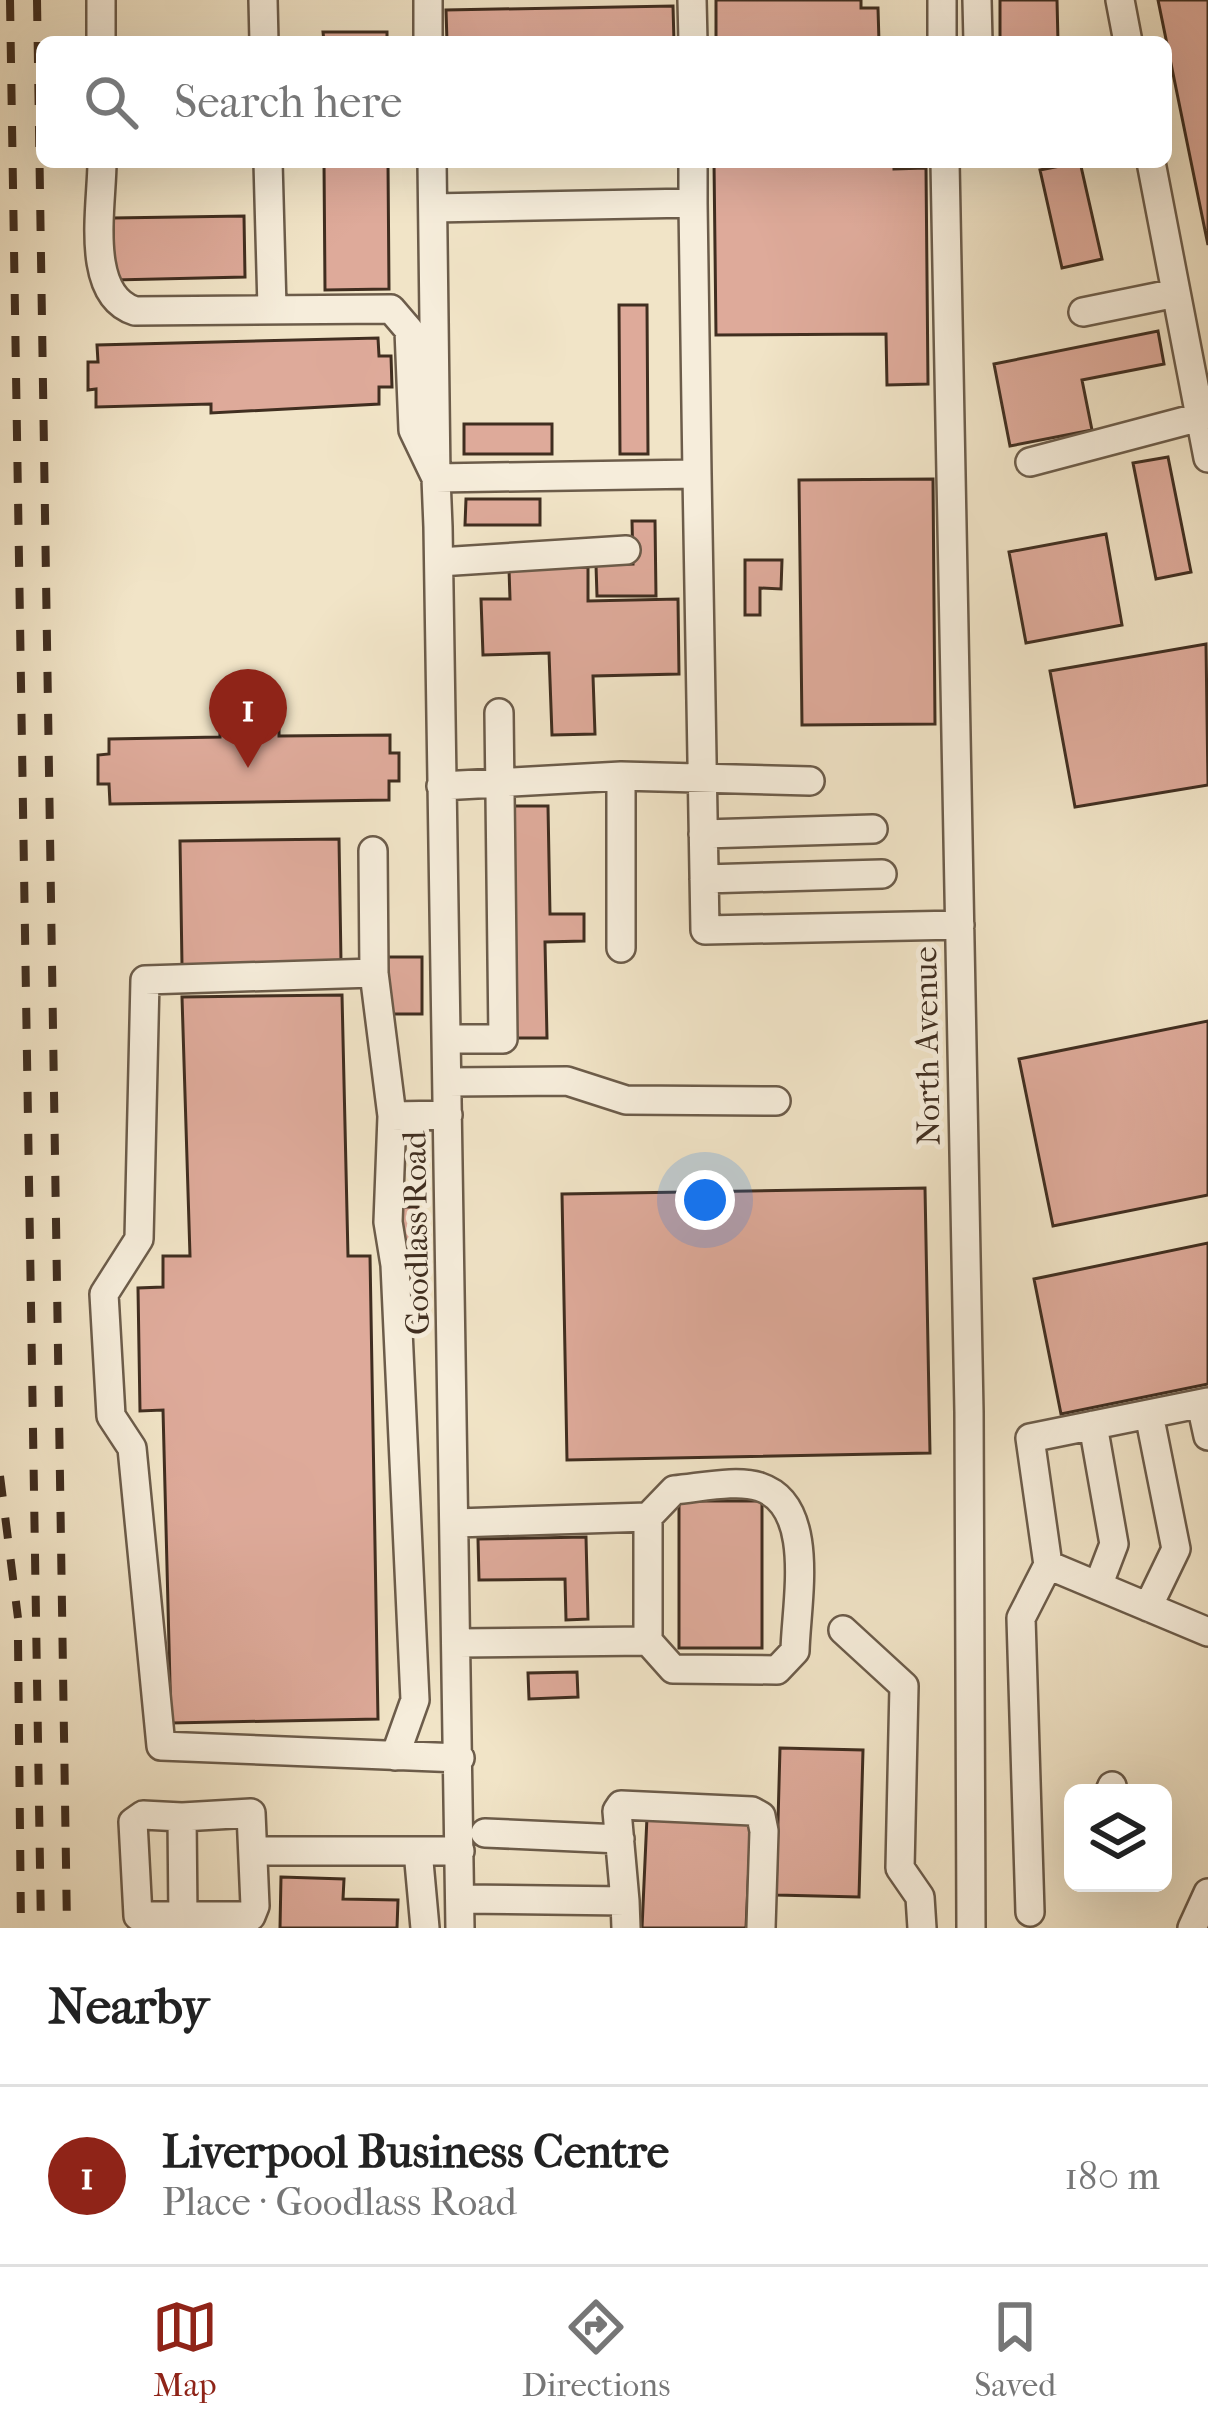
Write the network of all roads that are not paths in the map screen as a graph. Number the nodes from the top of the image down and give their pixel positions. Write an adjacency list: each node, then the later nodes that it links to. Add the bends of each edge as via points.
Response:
1 (101, 0): 8 (street)
2 (263, 0): 9 (street)
3 (428, 0): 10 (street)
4 (692, 0): 11 (street)
5 (942, 0): 12 (street)
6 (977, 0): 13 (street)
7 (1120, 0): 14 (street)
8 (101, 36)
9 (264, 36)
10 (428, 36)
11 (693, 36)
12 (942, 36)
13 (978, 36)
14 (1128, 36)
15 (102, 168): 24 (street, via 106,290 118,305)
16 (268, 168): 24 (street)
17 (431, 168): 22 (street, Goodlass Road)
18 (693, 168): 21 (street)
19 (945, 168): 44 (street, North Avenue)
20 (1152, 168): 23 (street)
21 (693, 203): 22 (street); 29 (street)
22 (433, 208): 30 (street, Goodlass Road)
23 (1176, 293): 25 (street); 26 (street)
24 (272, 308): 30 (street, via 391,309 409,330 413,430)
25 (1083, 312)
26 (1200, 417): 27 (street); 28 (street)
27 (1208, 458)
28 (1030, 462)
29 (698, 474): 30 (street); 35 (street)
30 (436, 478): 31 (street, Goodlass Road)
31 (438, 549): 32 (street); 38 (street, Goodlass Road)
32 (626, 550)
33 (499, 713): 36 (street)
34 (621, 776): 35 (street); 36 (street); 45 (street)
35 (703, 778): 37 (street); 40 (street)
36 (496, 781): 38 (street); 47 (street, via 503,1039)
37 (810, 781)
38 (441, 786): 47 (street, Goodlass Road)
39 (873, 829): 40 (street)
40 (704, 834): 43 (street)
41 (373, 851): 46 (street)
42 (881, 874): 43 (street)
43 (704, 879): 44 (street, via 705,930)
44 (960, 925): 83 (street, North Avenue)
45 (621, 949)
46 (374, 973): 51 (street); 65 (street, via 145,980 139,1239 104,1294 112,1416 132,1448 160,1746)
47 (446, 1039): 48 (street, Goodlass Road)
48 (447, 1082): 49 (street, via 567,1081 626,1100); 50 (street, Goodlass Road)
49 (776, 1101)
50 (448, 1114): 51 (street); 57 (street, Goodlass Road)
51 (392, 1116): 65 (street, via 388,1222 415,1700)
52 (1204, 1403): 53 (street); 55 (street)
53 (1149, 1414): 54 (street); 60 (street, via 1176,1549)
54 (1093, 1425): 58 (street, via 1030,1438); 59 (street, via 1114,1544)
55 (1208, 1436)
56 (648, 1517): 57 (street); 63 (street); 63 (street, via 674,1490 756,1485 779,1497 796,1523 795,1651 777,1670 673,1669)
57 (456, 1523): 64 (street, Goodlass Road)
58 (1048, 1565): 59 (street); 75 (street, via 1021,1618)
59 (1098, 1586): 60 (street)
60 (1148, 1607): 61 (street)
61 (1205, 1624)
62 (843, 1630): 82 (street, via 904,1686 900,1868 920,1897)
63 (648, 1641): 64 (street)
64 (458, 1643): 66 (street, Goodlass Road)
65 (395, 1756): 66 (street)
66 (460, 1758): 72 (street, Goodlass Road)
67 (182, 1816): 70 (street, via 250,1814); 77 (street); 78 (street, via 133,1822)
68 (485, 1833): 69 (street)
69 (620, 1839): 76 (street); 81 (street, via 621,1805 761,1816)
70 (254, 1851): 71 (street); 77 (street, via 251,1916)
71 (418, 1851): 72 (street); 79 (street)
72 (460, 1851): 74 (street, Goodlass Road)
73 (1208, 1893): 84 (street)
74 (460, 1898): 76 (street); 80 (street, Goodlass Road)
75 (1030, 1912)
76 (626, 1914)
77 (183, 1918): 78 (street)
78 (138, 1922)
79 (425, 1928)
80 (460, 1928)
81 (761, 1928)
82 (922, 1928)
83 (971, 1928)
84 (1192, 1928)

